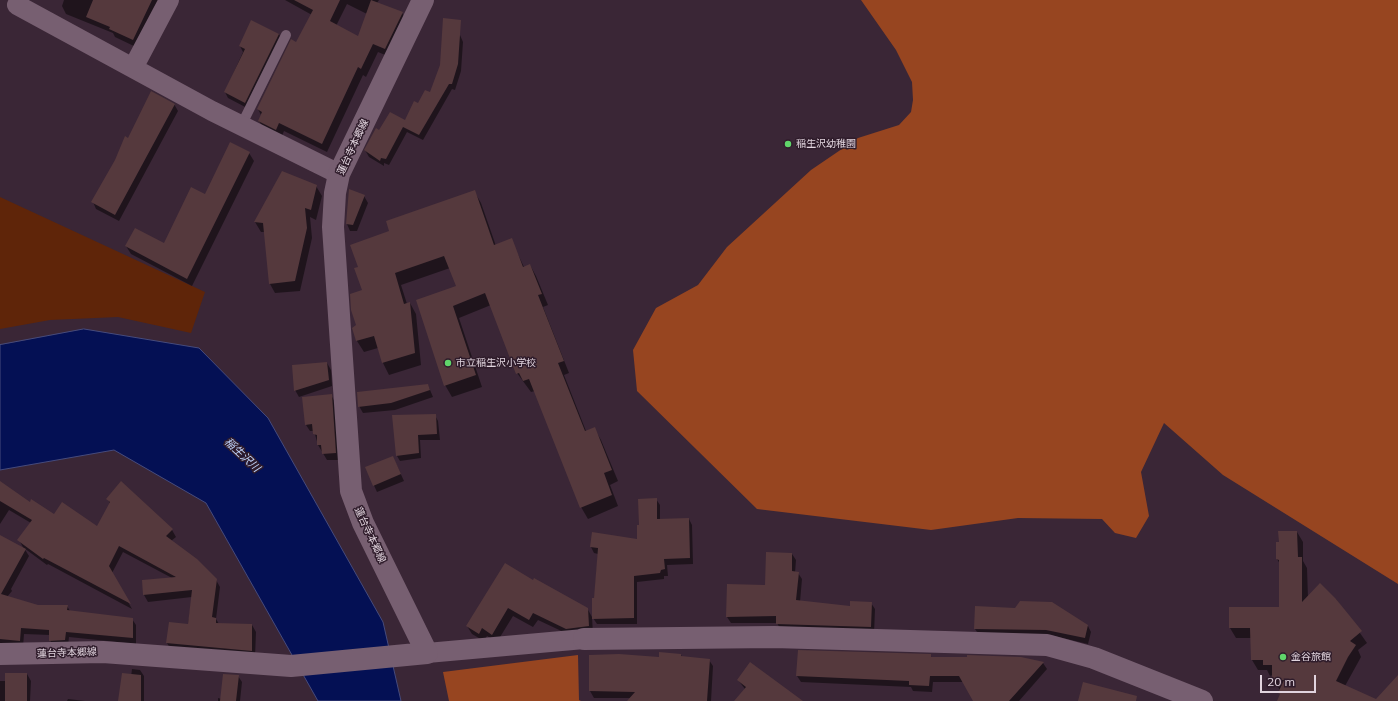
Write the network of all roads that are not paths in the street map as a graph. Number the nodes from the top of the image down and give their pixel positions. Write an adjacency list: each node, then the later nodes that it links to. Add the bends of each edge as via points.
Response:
1 (169, 0): 5 (street)
2 (423, 0): 7 (main road, 蓮台寺本郷線)
3 (17, 5): 5 (street)
4 (286, 35): 6 (lane)
5 (133, 68): 6 (street)
6 (242, 126): 7 (street)
7 (339, 174): 10 (main road, 蓮台寺本郷線, via 333,227 351,491)
8 (584, 639): 10 (street); 11 (main road, via 774,637 1047,645 1094,658)
9 (0, 654): 10 (main road, 蓮台寺本郷線, via 103,652 291,666)
10 (419, 654)
11 (1202, 701)

